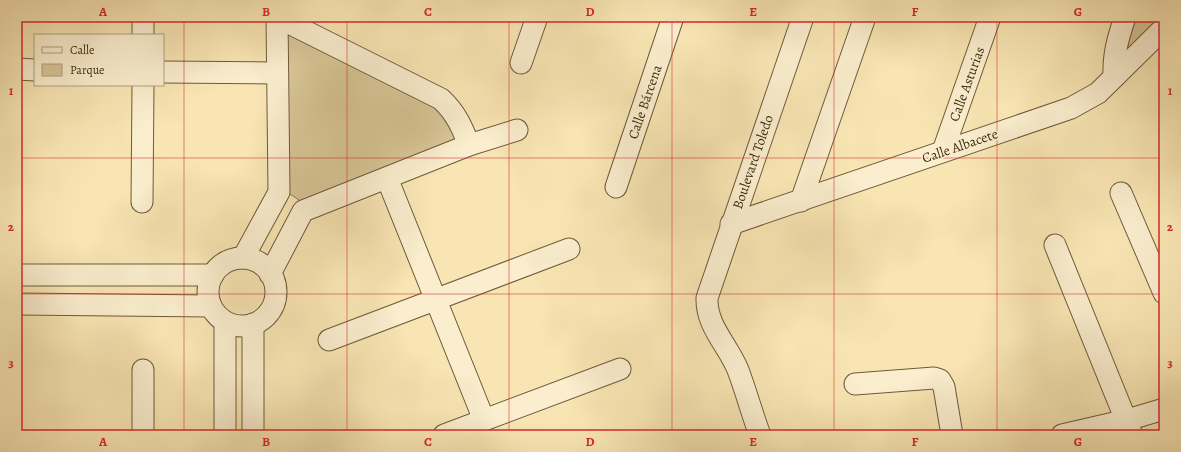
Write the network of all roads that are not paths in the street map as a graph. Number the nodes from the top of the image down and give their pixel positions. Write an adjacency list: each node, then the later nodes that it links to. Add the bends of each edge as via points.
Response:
1 (143, 17): 10 (street)
2 (277, 17): 15 (street); 19 (street, via 441,99 459,119)
3 (537, 17): 11 (street)
4 (674, 17): 22 (street, Calle Bárcena)
5 (803, 17): 28 (street, Boulevard Toledo)
6 (865, 17): 25 (street)
7 (990, 17): 20 (street, Calle Asturias)
8 (1125, 17): 16 (street, via 1115,48)
9 (1164, 28): 16 (street, Calle Albacete)
10 (143, 34)
11 (521, 63)
12 (17, 69): 13 (street)
13 (34, 70)
14 (164, 72): 15 (street)
15 (277, 73): 23 (street)
16 (1114, 77): 20 (street, Calle Albacete, via 1098,92 1071,108)
17 (143, 86): 26 (street)
18 (517, 130): 19 (street)
19 (469, 145): 21 (street)
20 (943, 151): 25 (street, Calle Albacete)
21 (387, 178): 27 (street); 36 (street)
22 (616, 186)
23 (279, 192): 27 (street); 31 (street)
24 (1121, 194): 35 (street)
25 (801, 201): 28 (street, Calle Albacete)
26 (142, 202)
27 (303, 211): 32 (street)
28 (731, 224): 52 (street, Boulevard Toledo, via 706,308 709,319 738,370)
29 (1055, 245): 47 (street)
30 (569, 249): 36 (street)
31 (243, 258): 32 (street, via 254,260); 34 (street, via 226,262)
32 (270, 274): 40 (street, via 276,293 274,303 262,320)
33 (17, 275): 34 (street)
34 (213, 275): 38 (street, via 208,290)
35 (1164, 293)
36 (436, 300): 41 (street); 46 (street)
37 (17, 304): 38 (street)
38 (211, 306): 39 (street)
39 (225, 322): 40 (street, via 239,326); 49 (street)
40 (253, 324): 50 (street)
41 (329, 340)
42 (620, 369): 46 (street)
43 (143, 370): 48 (street)
44 (855, 384): 53 (street, via 934,378 940,380 944,387)
45 (1164, 409): 47 (street)
46 (484, 420): 51 (street)
47 (1130, 428): 54 (street)
48 (143, 435)
49 (225, 435)
50 (253, 435)
51 (444, 435)
52 (760, 435)
53 (952, 435)
54 (1062, 435)

